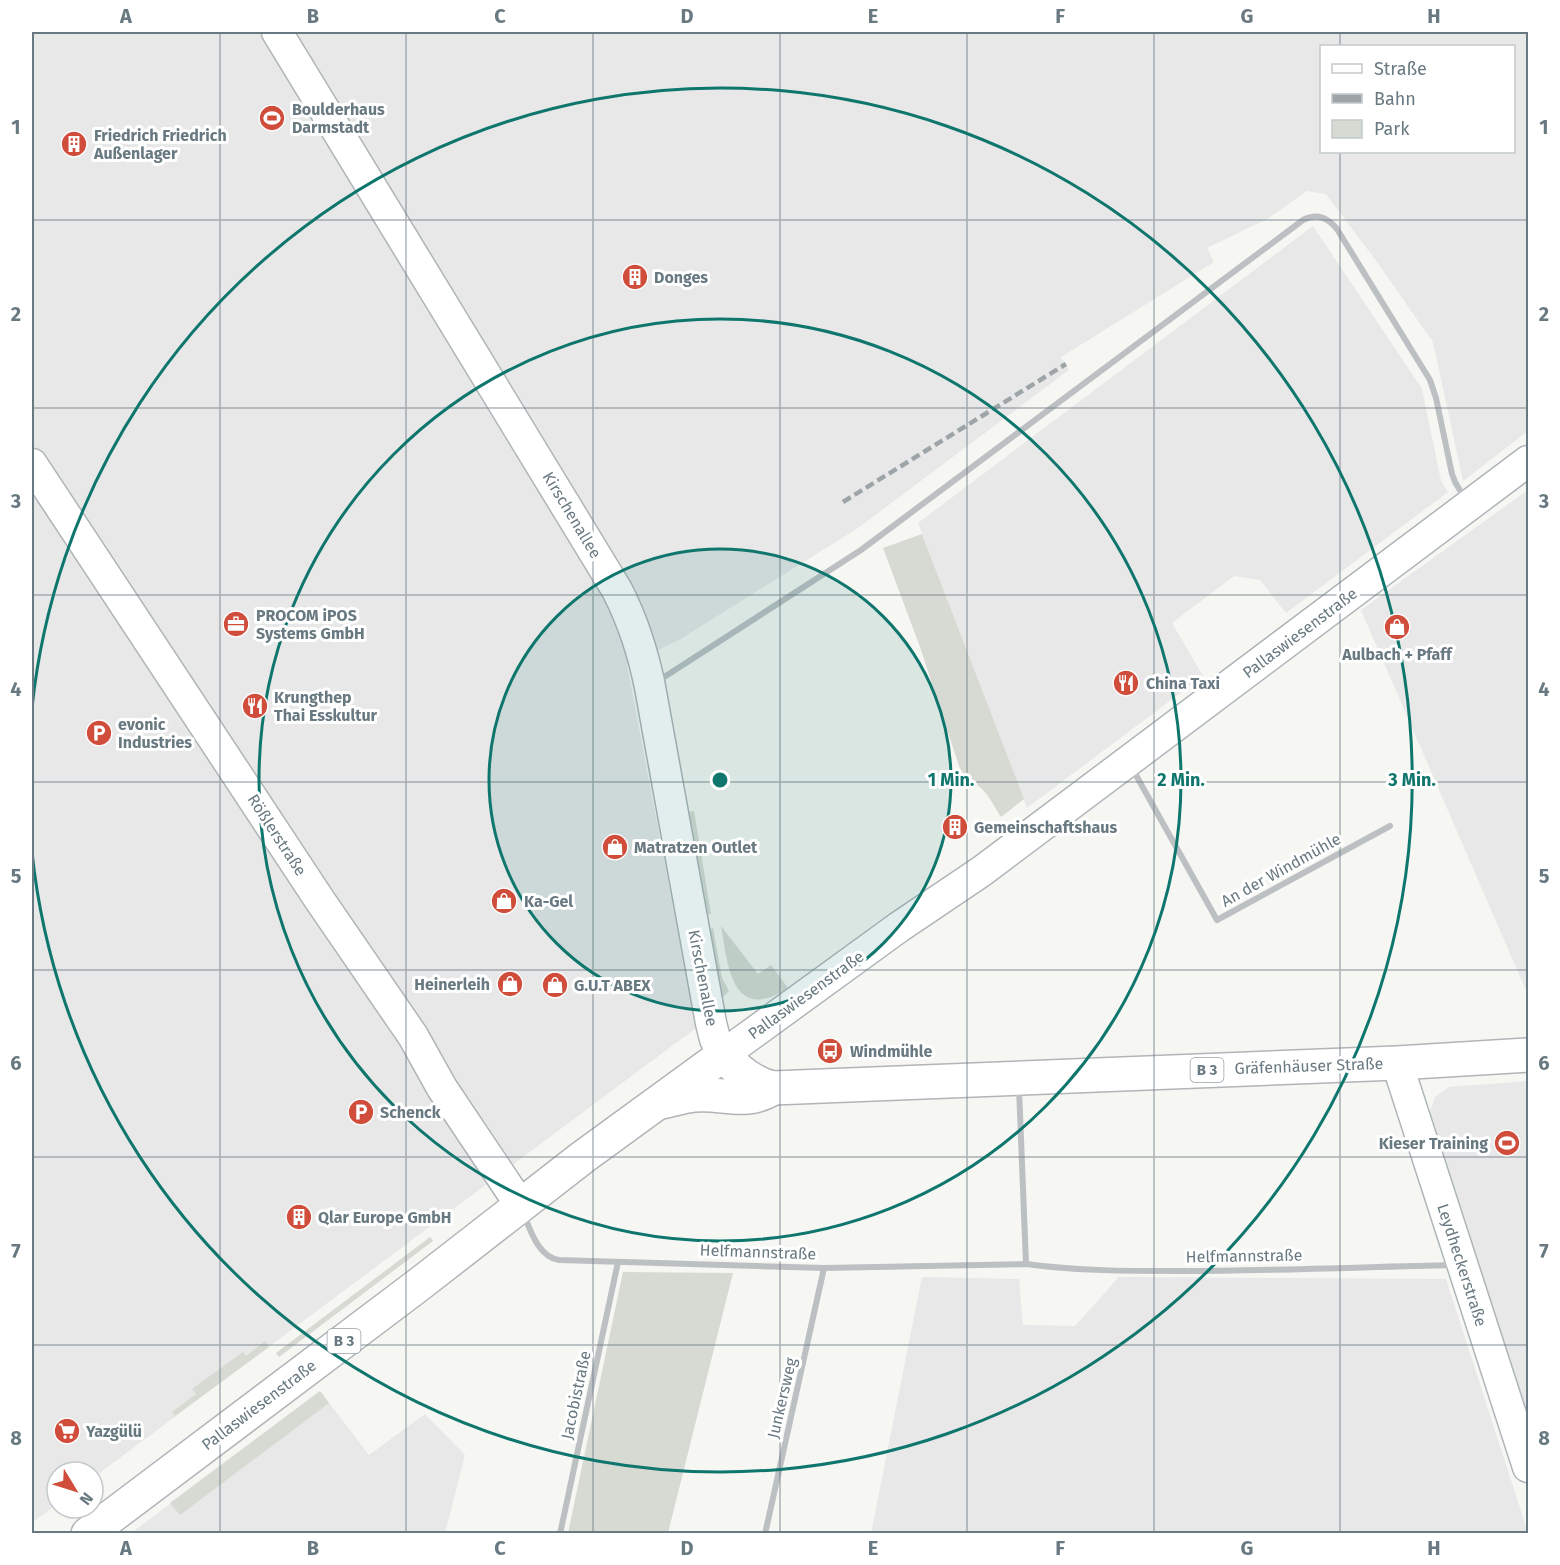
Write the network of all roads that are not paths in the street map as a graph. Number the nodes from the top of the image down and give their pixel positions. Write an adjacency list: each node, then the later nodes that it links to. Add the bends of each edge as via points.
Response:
1 (277, 32): 5 (main road, Kirschenallee, via 617,590 638,638)
2 (1528, 461): 4 (main road, Pallaswiesenstraße)
3 (32, 464): 14 (main road, Rößlerstraße, via 413,1036 438,1082)
4 (1470, 505): 5 (street, via 1455,482 1430,381 1337,229 1325,218 1311,216 861,550); 6 (main road, Pallaswiesenstraße)
5 (650, 687): 8 (main road, Kirschenallee, via 711,1023)
6 (1128, 762): 7 (street, An der Windmühle, via 1217,920); 8 (main road, Pallaswiesenstraße, via 956,890)
7 (1390, 826)
8 (723, 1054): 12 (main road, Gräfenhäuser Straße / B 3, via 748,1078); 13 (main road, Pallaswiesenstraße / B 3)
9 (1528, 1055): 10 (main road, Gräfenhäuser Straße / B 3)
10 (1397, 1063): 11 (main road, Gräfenhäuser Straße / B 3); 17 (main road, Leydheckerstraße)
11 (1018, 1077): 12 (main road, Gräfenhäuser Straße / B 3); 16 (street)
12 (773, 1088): 13 (main road, Gräfenhäuser Straße / B 3, via 756,1097 696,1095)
13 (656, 1103): 14 (main road, Pallaswiesenstraße / B 3)
14 (521, 1206): 15 (street, Helfmannstraße, via 530,1231 548,1257); 20 (main road, Pallaswiesenstraße / B 3)
15 (618, 1262): 18 (street, Helfmannstraße); 21 (street, Jacobistraße)
16 (1026, 1264): 17 (street, Helfmannstraße, via 1233,1271); 18 (street, Helfmannstraße)
17 (1462, 1265): 19 (main road, Leydheckerstraße)
18 (824, 1268): 22 (street, Junkersweg)
19 (1528, 1467)
20 (88, 1533)
21 (560, 1533)
22 (765, 1533)

